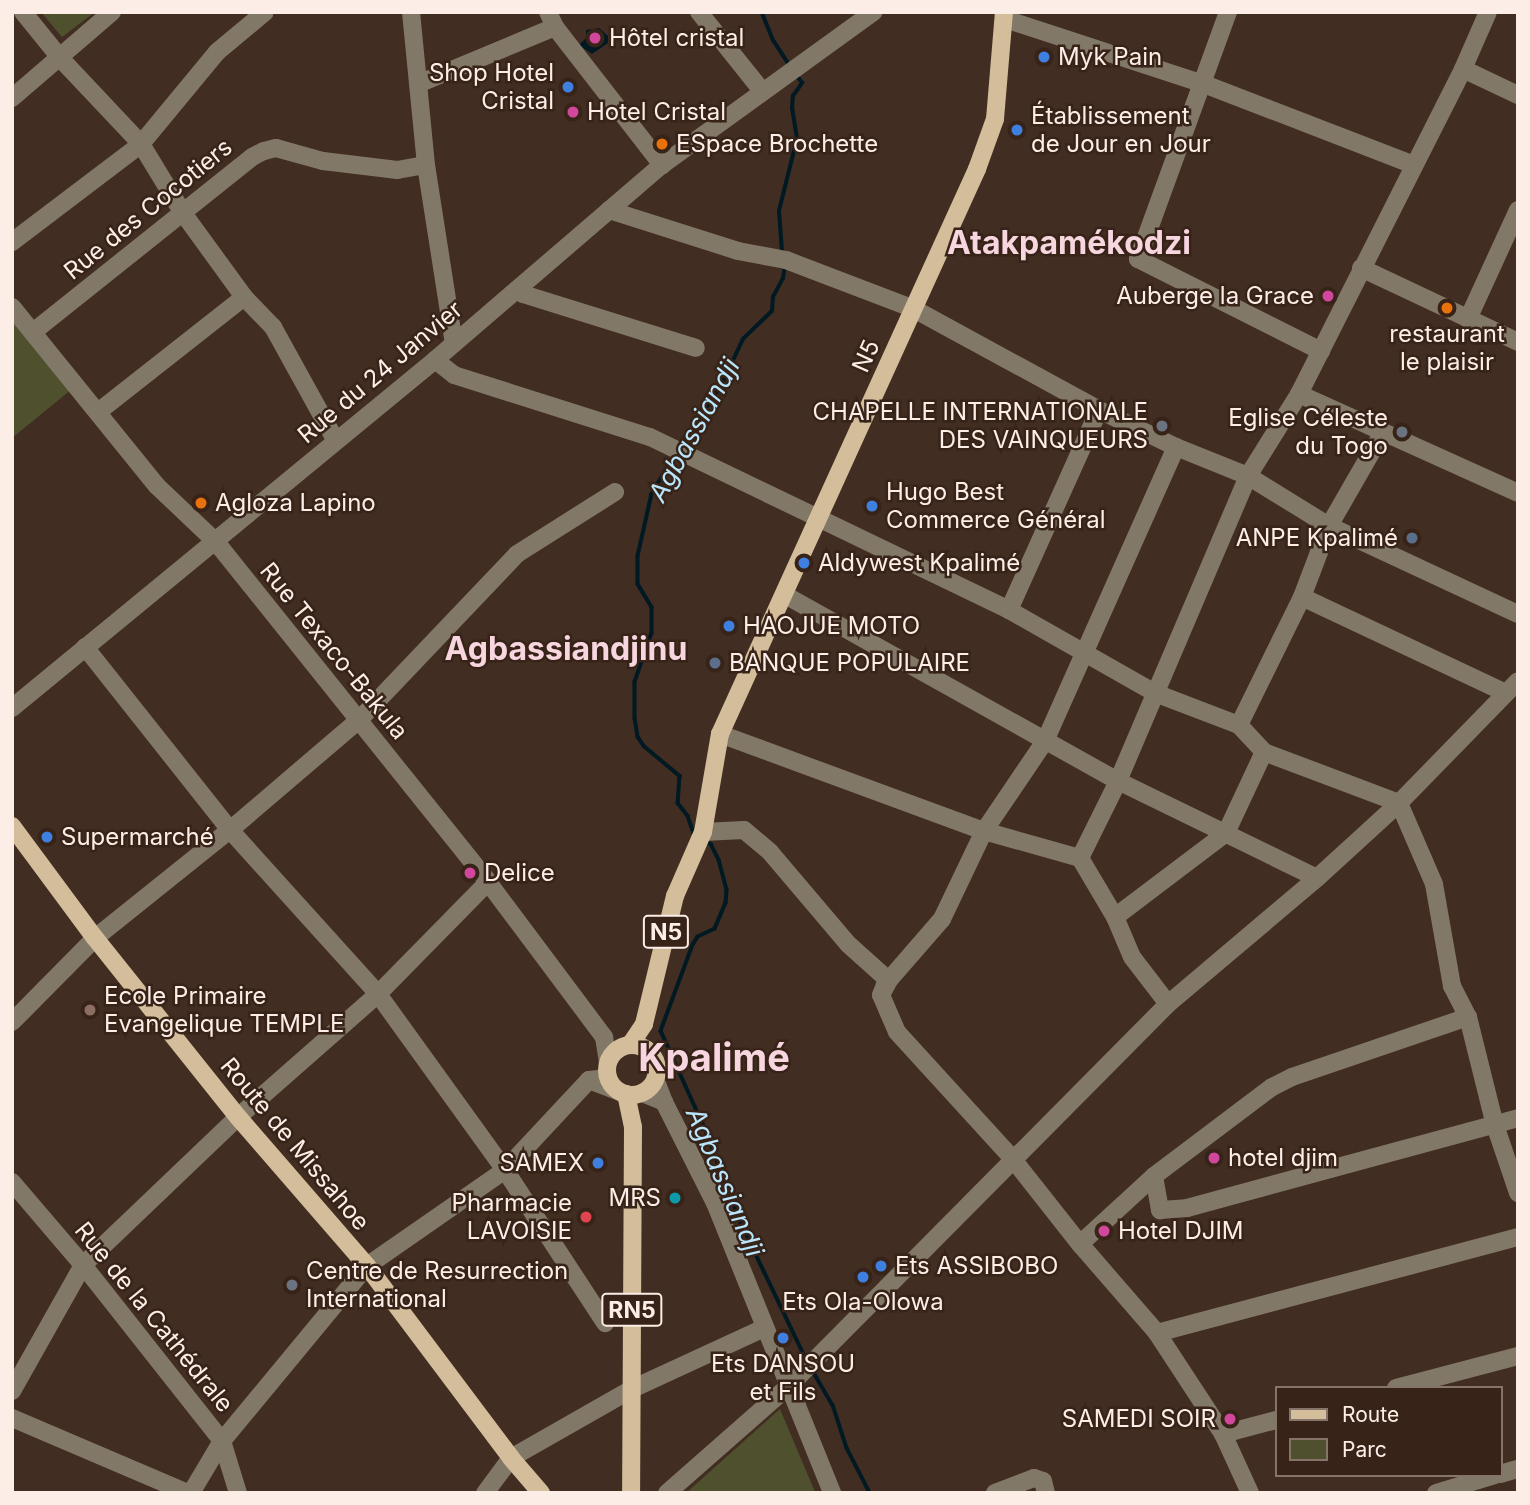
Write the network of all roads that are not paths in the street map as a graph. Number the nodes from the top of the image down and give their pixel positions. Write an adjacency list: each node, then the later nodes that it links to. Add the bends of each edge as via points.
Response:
1 (23, 12): 11 (street)
2 (112, 12): 11 (street)
3 (265, 12): 18 (street, via 217,52)
4 (411, 12): 13 (street)
5 (699, 12): 15 (street)
6 (873, 12): 15 (street, Rue du 24 Janvier)
7 (1228, 12): 14 (street)
8 (1488, 12): 12 (street)
9 (1005, 15): 14 (street); 30 (main road, N5 / N5, via 995,119)
10 (552, 20): 13 (street); 19 (street)
11 (61, 59): 17 (street); 18 (street)
12 (1463, 69): 16 (street); 20 (street)
13 (418, 84): 21 (street)
14 (1204, 84): 20 (street); 36 (street, via 1138,259)
15 (762, 91): 19 (street, Rue du 24 Janvier)
16 (1518, 95)
17 (12, 98)
18 (141, 144): 24 (street); 25 (street)
19 (662, 164): 22 (street, Rue du 24 Janvier)
20 (1414, 164): 26 (street)
21 (426, 165): 24 (street, Rue des Cocotiers, via 397,170 368,167 276,148 252,157); 34 (street)
22 (609, 210): 27 (street, Rue du 24 Janvier); 30 (street, via 737,251 786,260)
23 (1518, 210): 31 (street)
24 (183, 214): 28 (street); 32 (street, Rue des Cocotiers)
25 (12, 242)
26 (1361, 268): 31 (street); 36 (street)
27 (518, 289): 34 (street, Rue du 24 Janvier); 35 (street)
28 (244, 297): 40 (street); 42 (street, via 273,327)
29 (12, 307): 32 (street, Rue Texaco-Bakula)
30 (914, 309): 39 (street); 47 (main road, N5 / N5)
31 (1468, 319): 33 (street)
32 (33, 332): 40 (street, Rue Texaco-Bakula)
33 (1518, 342)
34 (454, 343): 37 (street, Rue du 24 Janvier)
35 (696, 348)
36 (1321, 351): 38 (street)
37 (435, 360): 42 (street, Rue du 24 Janvier); 47 (street, via 454,375 650,437)
38 (1299, 394): 41 (street); 44 (street)
39 (1099, 411): 43 (street); 52 (street)
40 (98, 412): 49 (street, Rue Texaco-Bakula, via 157,486)
41 (1383, 432): 46 (street); 48 (street)
42 (336, 441): 49 (street, Rue du 24 Janvier)
43 (1176, 447): 44 (street); 55 (street)
44 (1248, 476): 48 (street); 57 (street)
45 (615, 492): 59 (street, via 517,554)
46 (1518, 493)
47 (818, 520): 50 (main road, N5 / N5); 52 (street)
48 (1329, 526): 51 (street); 53 (street)
49 (216, 542): 54 (street, Rue du 24 Janvier); 59 (street, Rue Texaco-Bakula)
50 (785, 595): 61 (main road, N5 / N5); 62 (street)
51 (1301, 597): 56 (street); 60 (street)
52 (1009, 610): 55 (street)
53 (1518, 614)
54 (85, 647): 58 (street, Rue du 24 Janvier); 67 (street)
55 (1082, 654): 57 (street); 62 (street)
56 (1512, 687): 65 (street)
57 (1155, 693): 60 (street); 64 (street)
58 (12, 708)
59 (359, 720): 67 (street); 73 (street, Rue Texaco-Bakula)
60 (1239, 725): 63 (street)
61 (720, 734): 68 (street); 70 (main road, N5 / N5)
62 (1045, 741): 64 (street); 68 (street)
63 (1264, 752): 65 (street); 69 (street)
64 (1118, 781): 69 (street); 71 (street)
65 (1399, 803): 72 (street); 79 (street, via 1434,884 1452,986)
66 (12, 826): 75 (main road, Route de Missahoe)
67 (230, 830): 75 (street); 76 (street)
68 (984, 831): 71 (street); 77 (street, via 942,919)
69 (1226, 833): 72 (street); 74 (street)
70 (700, 837): 77 (street, via 744,830 770,852 848,944 887,979); 81 (main road, N5, via 675,896)
71 (1080, 858): 74 (street)
72 (1317, 878): 78 (street)
73 (488, 882): 76 (street); 82 (street, Rue Texaco-Bakula)
74 (1115, 917): 78 (street, via 1132,957)
75 (95, 938): 80 (street); 90 (main road, Route de Missahoe)
76 (378, 994): 90 (street); 94 (street)
77 (881, 995): 93 (street, via 897,1032)
78 (1168, 1004): 93 (street)
79 (1468, 1017): 92 (street); 95 (street, via 1272,1087)
80 (12, 1022)
81 (644, 1024): 83 (main road, N5); 84 (main road, N5)
82 (604, 1037): 83 (street); 85 (street, Rue Texaco-Bakula)
83 (630, 1045): 84 (main road); 85 (main road, via 618,1049)
84 (650, 1052): 86 (main road, via 656,1064)
85 (608, 1070): 87 (street); 88 (main road, via 612,1086)
86 (655, 1079): 88 (main road, RN5); 89 (street)
87 (589, 1080): 88 (street); 94 (street)
88 (634, 1094): 89 (street); 108 (main road, RN5 / RN5)
89 (664, 1102): 103 (street, via 715,1203)
90 (238, 1117): 100 (street); 101 (main road, Route de Missahoe)
91 (1518, 1118): 92 (street)
92 (1495, 1125): 95 (street, via 1186,1208 1160,1210); 97 (street)
93 (1012, 1158): 99 (street); 106 (street)
94 (505, 1170): 101 (street); 102 (street)
95 (1154, 1176): 99 (street)
96 (12, 1182): 100 (street, Rue de la Cathédrale)
97 (1518, 1193)
98 (1518, 1237): 104 (street)
99 (1080, 1244): 104 (street)
100 (83, 1265): 109 (street); 113 (street, Rue de la Cathédrale)
101 (367, 1266): 113 (street); 114 (main road, Route de Missahoe)
102 (605, 1323)
103 (764, 1328): 106 (street); 108 (street)
104 (1157, 1333): 112 (street)
105 (1518, 1356): 107 (street)
106 (789, 1386): 121 (street); 122 (street)
107 (1404, 1386)
108 (632, 1389): 114 (street); 120 (main road, RN5 / RN5)
109 (12, 1391)
110 (12, 1419): 116 (street)
111 (1274, 1421): 112 (street)
112 (1223, 1434): 125 (street)
113 (222, 1441): 116 (street); 117 (street, Rue de la Cathédrale)
114 (511, 1458): 118 (street); 119 (main road, Route de Missahoe)
115 (1491, 1477): 126 (street)
116 (189, 1493)
117 (239, 1493)
118 (485, 1493)
119 (541, 1493)
120 (631, 1493)
121 (667, 1493)
122 (832, 1493)
123 (995, 1493): 124 (street, via 1034,1478 1043,1481)
124 (1046, 1493)
125 (1250, 1493)
126 (1436, 1493)

